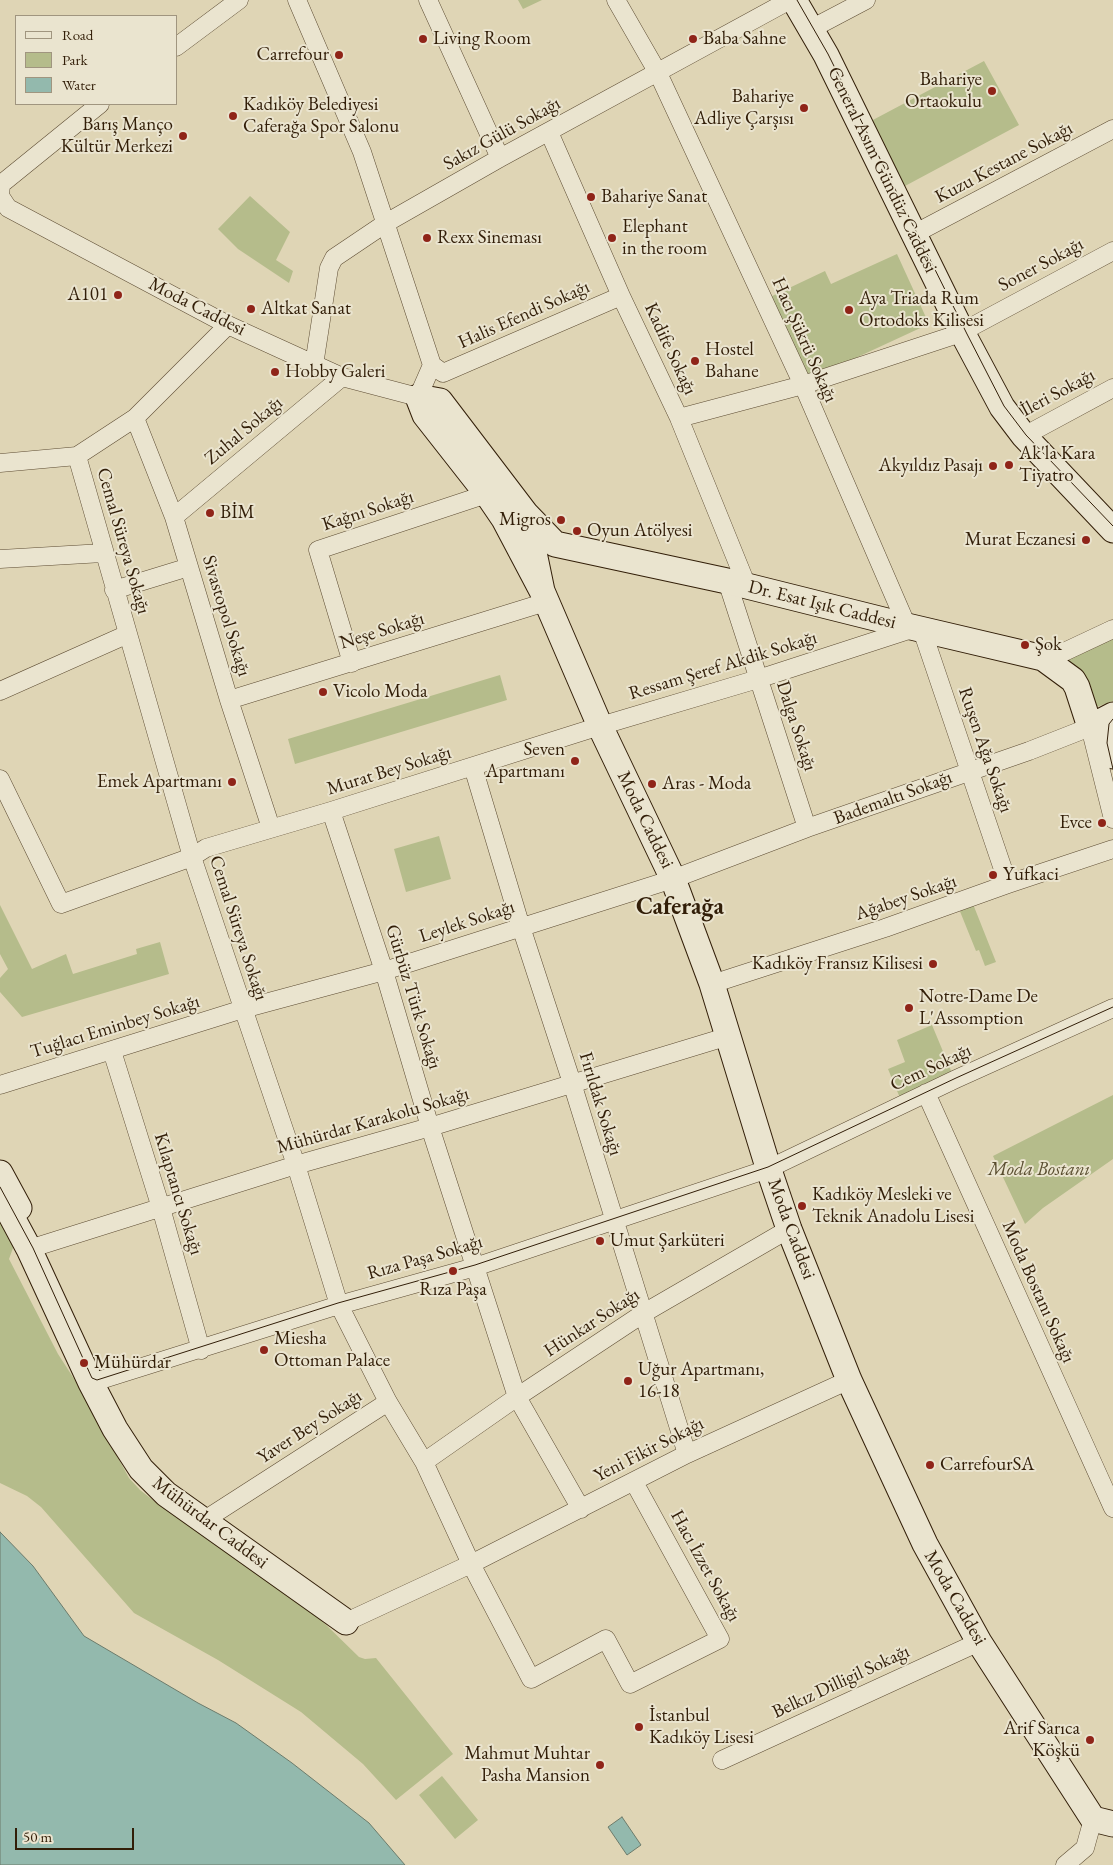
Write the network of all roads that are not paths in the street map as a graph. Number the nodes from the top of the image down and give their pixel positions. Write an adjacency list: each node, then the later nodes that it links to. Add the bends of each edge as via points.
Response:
1 (239, 0): 9 (street)
2 (297, 0): 17 (street, via 362,152)
3 (428, 0): 14 (street)
4 (616, 0): 10 (street, Hacı Şükrü Sokağı)
5 (790, 0): 10 (street, Sakız Gülü Sokağı)
6 (794, 0): 8 (street, General Asım Gündüz Caddesi)
7 (866, 0): 8 (street)
8 (811, 29): 18 (street, General Asım Gündüz Caddesi)
9 (178, 45)
10 (658, 73): 13 (street, Sakız Gülü Sokağı); 26 (street, Hacı Şükrü Sokağı)
11 (99, 105): 15 (street)
12 (1113, 129): 18 (street, Kuzu Kestane Sokağı)
13 (549, 132): 14 (street, Sakız Gülü Sokağı); 20 (street, Kadife Sokağı)
14 (500, 158): 17 (street, Sakız Gülü Sokağı)
15 (0, 184): 16 (street, Moda Caddesi)
16 (4, 209): 21 (street, Moda Caddesi)
17 (386, 223): 23 (street, Sakız Gülü Sokağı, via 334,258 329,268); 24 (street)
18 (914, 234): 22 (street, General Asım Gündüz Caddesi)
19 (1113, 251): 22 (street, Soner Sokağı)
20 (621, 296): 24 (street, Halis Efendi Sokağı); 30 (street, Kadife Sokağı)
21 (228, 325): 23 (street, Moda Caddesi); 29 (street)
22 (962, 332): 26 (street, Soner Sokağı); 31 (street, General Asım Gündüz Caddesi, via 1002,407)
23 (314, 365): 25 (street, Moda Caddesi)
24 (438, 369): 28 (street)
25 (342, 377): 28 (street, Moda Caddesi); 36 (street, Zuhal Sokağı)
26 (803, 385): 30 (street, Soner Sokağı); 44 (street, Hacı Şükrü Sokağı)
27 (1113, 388): 31 (street, İleri Sokağı)
28 (430, 399): 34 (street, Moda Caddesi, via 425,415); 35 (street, Moda Caddesi)
29 (135, 418): 32 (street); 36 (street, Sivastopol Sokağı)
30 (679, 418): 41 (street, Kadife Sokağı)
31 (1024, 436): 37 (street, General Asım Gündüz Caddesi)
32 (77, 456): 33 (street); 38 (street, Cemal Süreya Sokağı)
33 (0, 463)
34 (487, 494): 43 (street, Moda Caddesi, via 504,518); 48 (street, Kağnı Sokağı, via 318,550)
35 (526, 514): 41 (street, Dr. Esat Işık Caddesi, via 554,544); 43 (street, Moda Caddesi)
36 (174, 517): 40 (street, Sivastopol Sokağı)
37 (1113, 530)
38 (103, 553): 39 (street); 42 (street, Cemal Süreya Sokağı)
39 (0, 559)
40 (189, 567): 42 (street); 51 (street, Sivastopol Sokağı)
41 (737, 583): 44 (street, Dr. Esat Işık Caddesi); 49 (street, Dalga Sokağı)
42 (114, 590): 46 (street, Cemal Süreya Sokağı)
43 (544, 597): 48 (street, Neşe Sokağı); 53 (street, Moda Caddesi)
44 (915, 628): 47 (street, Dr. Esat Işık Caddesi); 49 (street, Ressam Şeref Akdik Sokağı); 57 (street, Ruşen Ağa Sokağı)
45 (1113, 629): 47 (street)
46 (128, 634): 50 (street); 64 (street, Cemal Süreya Sokağı)
47 (1047, 660): 54 (street, Dr. Esat Işık Caddesi, via 1073,680)
48 (352, 662): 51 (street, Neşe Sokağı)
49 (758, 679): 53 (street, Ressam Şeref Akdik Sokağı); 62 (street, Dalga Sokağı)
50 (0, 691)
51 (229, 700): 61 (street, Sivastopol Sokağı)
52 (1113, 716): 54 (street, Bademaltı Sokağı); 55 (street, via 1110,743)
53 (600, 726): 56 (street, Murat Bey Sokağı); 65 (street, Moda Caddesi)
54 (1090, 727): 57 (street, Bademaltı Sokağı); 60 (street)
55 (1113, 756)
56 (473, 767): 59 (street, Murat Bey Sokağı); 67 (street, Fırıldak Sokağı)
57 (970, 770): 62 (street, Bademaltı Sokağı); 66 (street, Ruşen Ağa Sokağı)
58 (0, 779): 64 (street, Murat Bey Sokağı, via 61,904)
59 (331, 811): 61 (street, Murat Bey Sokağı); 68 (street, Gürbüz Türk Sokağı)
60 (1113, 819)
61 (271, 828): 64 (street, Murat Bey Sokağı, via 206,848)
62 (807, 828): 65 (street, Bademaltı Sokağı)
63 (1113, 849): 66 (street, Ağabey Sokağı)
64 (192, 857): 71 (street, Cemal Süreya Sokağı)
65 (673, 879): 67 (street, Leylek Sokağı); 69 (street, Moda Caddesi)
66 (1008, 884): 69 (street, Ağabey Sokağı)
67 (521, 927): 68 (street, Leylek Sokağı); 74 (street, Fırıldak Sokağı)
68 (384, 971): 71 (street, Leylek Sokağı); 77 (street, Gürbüz Türk Sokağı)
69 (712, 984): 72 (street, Moda Caddesi)
70 (1113, 1008): 76 (street, Cem Sokağı)
71 (243, 1009): 73 (street, Tuğlacı Eminbey Sokağı); 78 (street, Cemal Süreya Sokağı)
72 (729, 1036): 74 (street, Mühürdar Karakolu Sokağı); 79 (street, Moda Caddesi)
73 (112, 1051): 75 (street, Tuğlacı Eminbey Sokağı); 82 (street, Kılaptancı Sokağı)
74 (572, 1083): 77 (street, Mühürdar Karakolu Sokağı); 83 (street, Fırıldak Sokağı)
75 (0, 1085)
76 (926, 1094): 79 (street, Cem Sokağı); 97 (street, Moda Bostanı Sokağı)
77 (430, 1127): 78 (street, Mühürdar Karakolu Sokağı); 86 (street, Gürbüz Türk Sokağı)
78 (296, 1166): 82 (street, Mühürdar Karakolu Sokağı); 87 (street, Cemal Süreya Sokağı)
79 (768, 1169): 83 (street, Rıza Paşa Sokağı); 84 (street, Moda Caddesi)
80 (0, 1173): 85 (street, Mühürdar Caddesi)
81 (0, 1195): 85 (street, Mühürdar Caddesi)
82 (162, 1208): 85 (street, Mühürdar Karakolu Sokağı); 89 (street, Kılaptancı Sokağı)
83 (613, 1220): 86 (street, Rıza Paşa Sokağı); 88 (street, Fırıldak Sokağı)
84 (789, 1229): 88 (street, Hünkar Sokağı); 90 (street, Moda Caddesi)
85 (34, 1247): 91 (street, Mühürdar Caddesi)
86 (475, 1267): 87 (street, Rıza Paşa Sokağı); 92 (street, Gürbüz Türk Sokağı)
87 (338, 1305): 89 (street, Rıza Paşa Sokağı); 93 (street, Cemal Süreya Sokağı)
88 (644, 1314): 92 (street, Hünkar Sokağı); 94 (street, Fırıldak Sokağı)
89 (201, 1350): 91 (street, Rıza Paşa Sokağı)
90 (849, 1380): 94 (street, Yeni Fikir Sokağı); 102 (street, Moda Caddesi, via 925,1544)
91 (92, 1383): 99 (street, Mühürdar Caddesi, via 115,1429 141,1469 166,1494)
92 (517, 1396): 95 (street, Hünkar Sokağı); 98 (street, Gürbüz Türk Sokağı)
93 (388, 1402): 95 (street, Yaver Bey Sokağı); 99 (street, Yaver Bey Sokağı)
94 (687, 1454): 96 (street, Yeni Fikir Sokağı)
95 (424, 1462): 100 (street, Yaver Bey Sokağı)
96 (634, 1482): 98 (street, Yeni Fikir Sokağı); 100 (street, Hacı İzzet Sokağı, via 720,1639 630,1684 606,1639 531,1679)
97 (1113, 1508)
98 (581, 1509): 100 (street, Yeni Fikir Sokağı)
99 (203, 1521): 101 (street, Mühürdar Caddesi)
100 (471, 1564): 101 (street, Mühürdar Caddesi)
101 (346, 1622)
102 (979, 1642): 103 (street, Belkız Dilligil Sokağı); 104 (street, Moda Caddesi)
103 (722, 1760)
104 (1103, 1822): 105 (street, via 1086,1848)
105 (1065, 1865)

